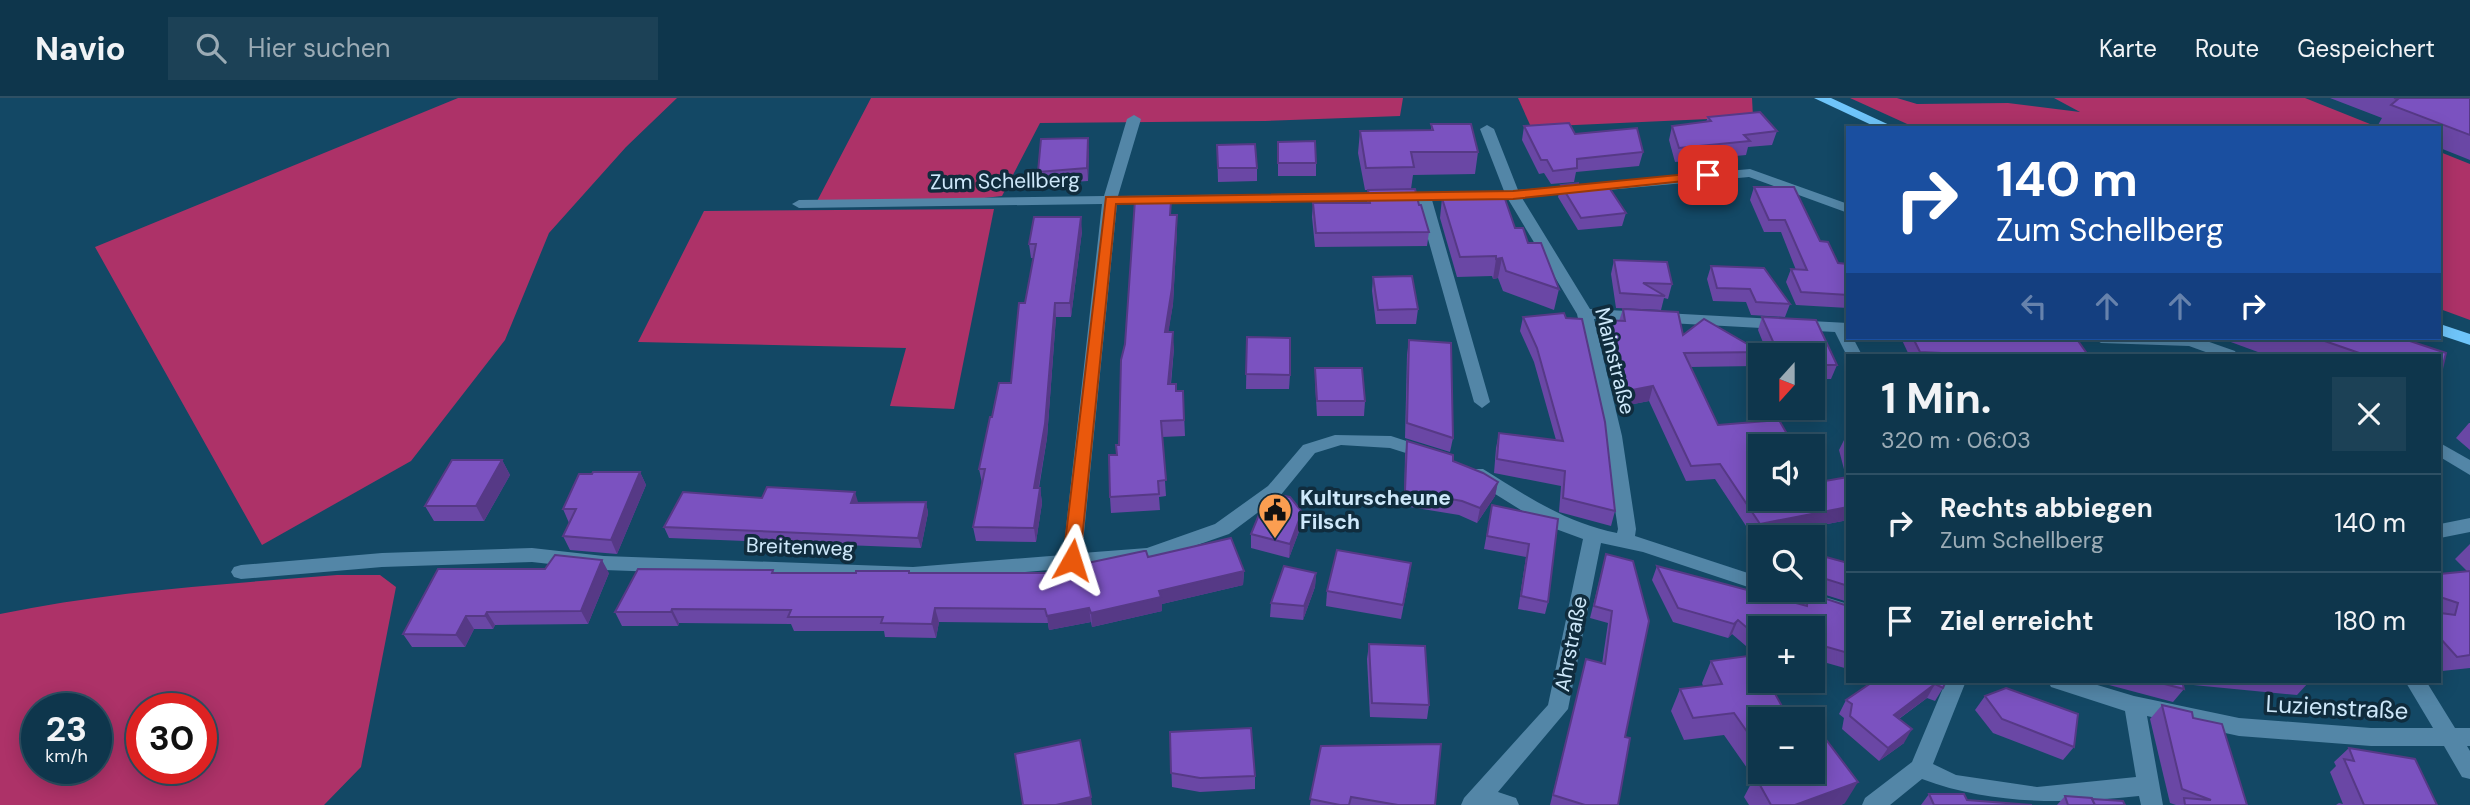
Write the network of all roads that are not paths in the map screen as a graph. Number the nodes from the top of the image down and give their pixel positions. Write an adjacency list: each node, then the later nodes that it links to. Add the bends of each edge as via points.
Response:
1 (1820, 98): 3 (main road)
2 (1134, 119): 7 (street)
3 (1885, 126)
4 (1487, 129): 6 (street, Mainstraße)
5 (1423, 195): 6 (street, Zum Schellberg); 7 (street, Zum Schellberg); 16 (street)
6 (1513, 195): 9 (street, Zum Schellberg, via 1750,173); 10 (street, Mainstraße)
7 (1110, 200): 8 (street, Zum Schellberg); 23 (street)
8 (799, 204)
9 (1846, 208)
10 (1585, 314): 11 (street); 22 (street, Mainstraße, via 1613,436 1627,529)
11 (1844, 328)
12 (2441, 329): 14 (main road)
13 (2188, 340): 15 (street)
14 (2470, 340)
15 (2226, 354)
16 (1482, 402)
17 (2441, 450): 18 (street)
18 (2470, 469)
19 (2470, 525): 20 (street)
20 (2441, 531)
21 (1593, 534): 22 (street); 23 (street, Breitenweg, via 1552,520 1457,463 1391,442 1341,439 1309,449 1274,491 1222,528 1148,555); 36 (street, Ahrstraße, via 1558,709)
22 (1624, 541): 25 (street)
23 (1072, 560): 24 (street, Breitenweg, via 913,574 604,563 532,555 382,560)
24 (242, 572)
25 (1748, 580)
26 (1817, 602): 27 (street)
27 (1846, 611)
28 (1955, 683): 33 (street)
29 (2064, 683): 31 (street, Luzienstraße)
30 (2417, 683): 32 (street)
31 (2134, 705): 32 (street, Luzienstraße, via 2239,727); 35 (street)
32 (2460, 738): 34 (street)
33 (1920, 768): 35 (street, via 1953,784 2037,797); 38 (street)
34 (2470, 770)
35 (2150, 795)
36 (1477, 801): 37 (street)
37 (1508, 805)
38 (1873, 805)

